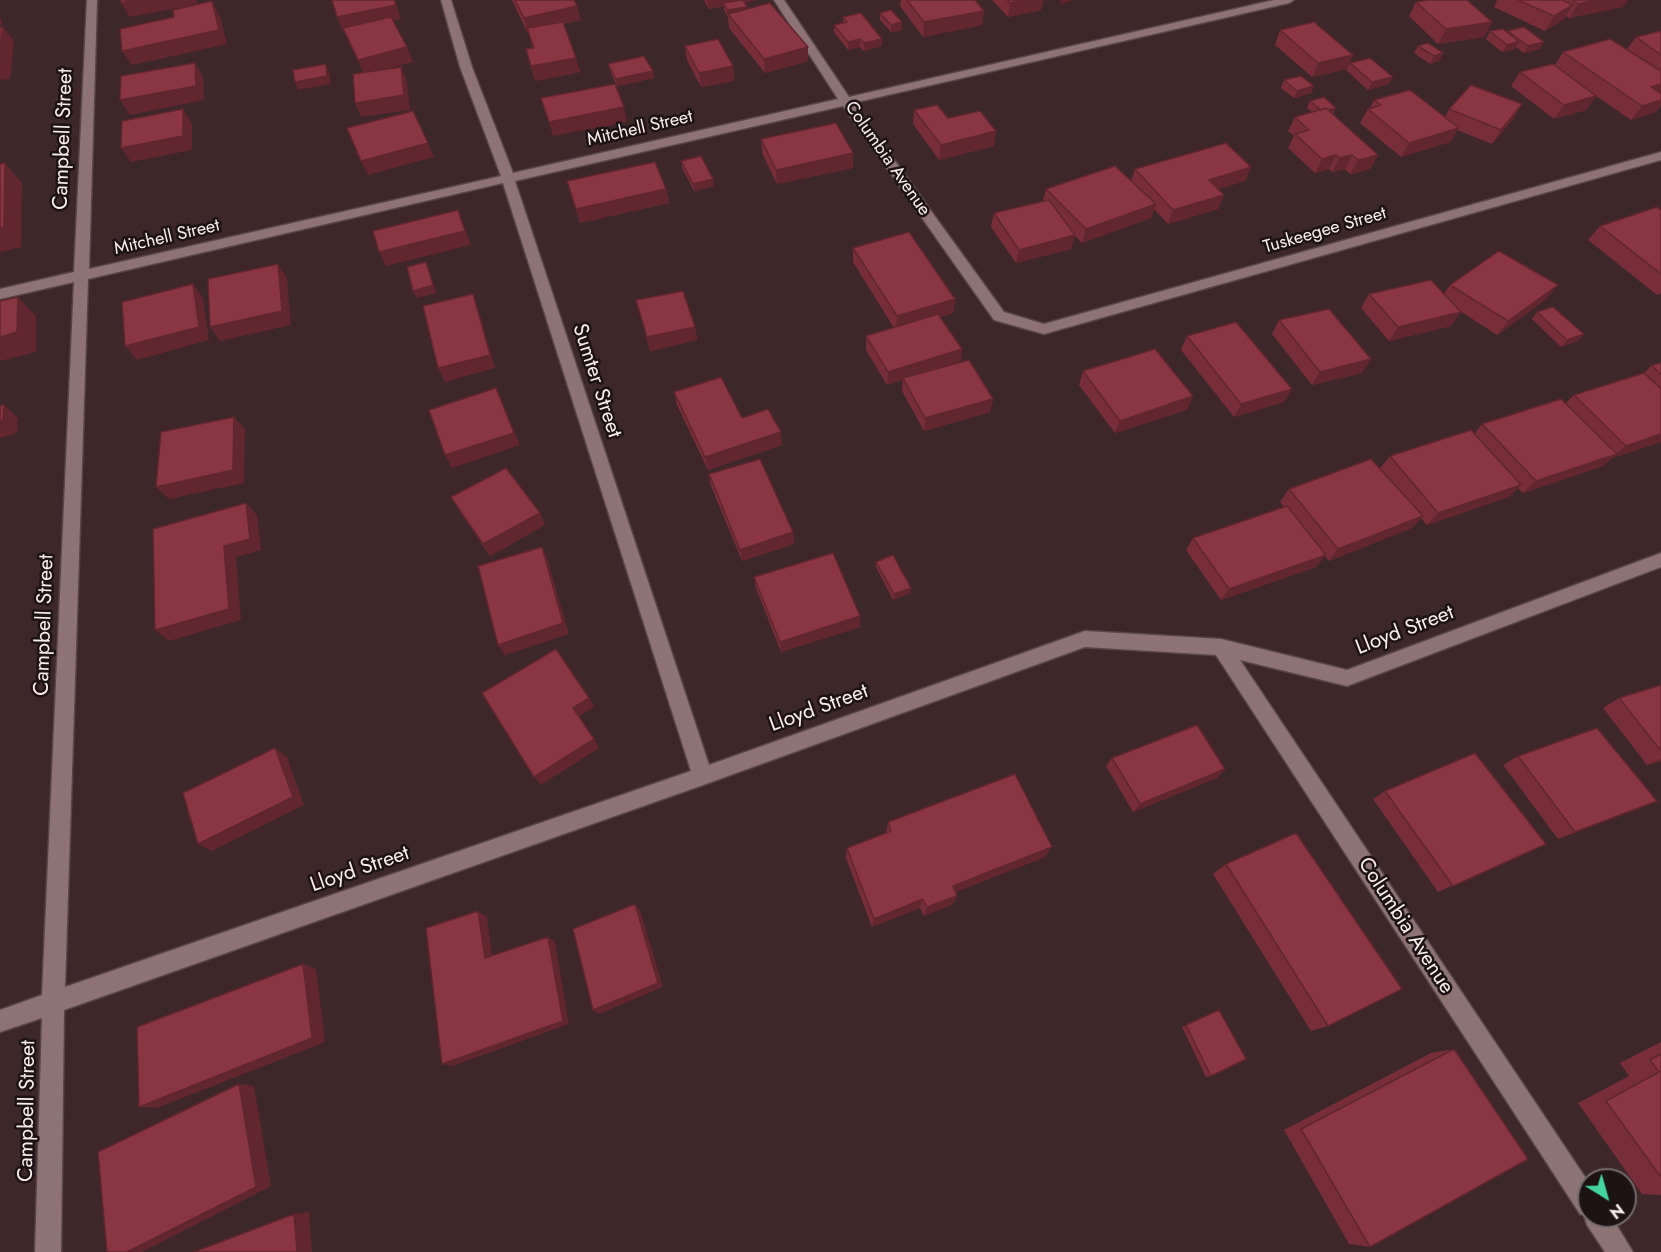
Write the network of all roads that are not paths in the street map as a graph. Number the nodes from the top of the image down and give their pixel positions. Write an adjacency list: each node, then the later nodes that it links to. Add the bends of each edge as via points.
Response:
1 (92, 0): 8 (street, Campbell Street)
2 (446, 0): 7 (street, Sumter Street, via 466,67)
3 (779, 0): 5 (street, Columbia Avenue)
4 (1289, 0): 5 (street, Mitchell Street)
5 (845, 100): 7 (street, Mitchell Street); 10 (street, Columbia Avenue)
6 (1661, 156): 10 (street, Tuskeegee Street, via 1044,329)
7 (508, 178): 8 (street, Mitchell Street); 13 (street, Sumter Street)
8 (81, 276): 9 (street, Mitchell Street); 14 (street, Campbell Street)
9 (0, 294)
10 (999, 316)
11 (1661, 560): 12 (street, Lloyd Street, via 1347,678)
12 (1221, 647): 13 (street, Lloyd Street, via 1085,639); 16 (street, Columbia Avenue)
13 (703, 776): 14 (street, Lloyd Street)
14 (52, 1003): 15 (street, Lloyd Street); 18 (street, Campbell Street)
15 (0, 1021)
16 (1577, 1187)
17 (1604, 1228): 19 (street)
18 (48, 1252)
19 (1620, 1252)

